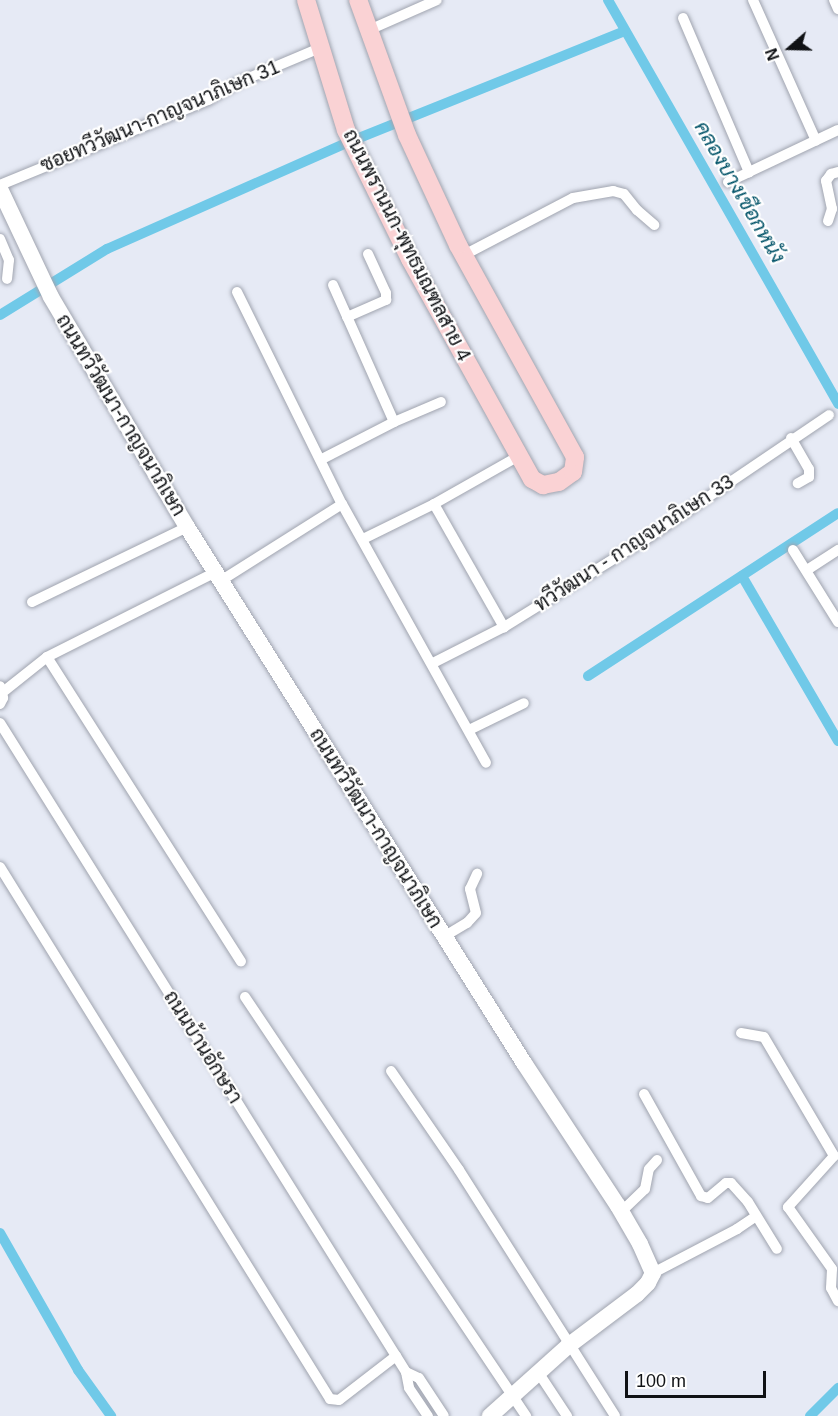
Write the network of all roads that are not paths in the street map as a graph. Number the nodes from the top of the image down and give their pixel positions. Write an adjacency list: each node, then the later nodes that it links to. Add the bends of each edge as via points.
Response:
1 (306, 0): 9 (main road, ถนนพรานนก-พุทธมณฑลสาย 4)
2 (358, 0): 8 (main road)
3 (437, 0): 8 (street)
4 (753, 0): 11 (street)
5 (834, 0): 6 (street)
6 (838, 9)
7 (683, 18): 12 (street)
8 (369, 30): 20 (main road, via 407,135)
9 (320, 48): 15 (street, ซอยทวีวัฒนา-กาญจนาภิเษก 31); 29 (main road, ถนนพรานนก-พุทธมณฑลสาย 4, via 341,117 357,153 410,260)
10 (838, 130): 11 (street)
11 (816, 141): 12 (street)
12 (749, 172): 14 (street)
13 (838, 172): 16 (street, via 826,181)
14 (729, 182)
15 (1, 191): 34 (street, ถนนทวีวัฒนา-กาญจนาภิเษก, via 51,297)
16 (833, 222)
17 (654, 225): 20 (street, via 624,194 613,191 573,198)
18 (0, 239): 21 (street, via 9,260)
19 (368, 254): 24 (street, via 386,300)
20 (464, 255): 29 (main road, ถนนพรานนก-พุทธมณฑลสาย 4, via 575,457 573,472 559,482 543,485 532,479)
21 (7, 279)
22 (333, 285): 24 (street)
23 (237, 292): 30 (street)
24 (347, 317): 27 (street)
25 (441, 402): 27 (street)
26 (829, 415): 28 (street, ทวีวัฒนา - กาญจนาภิเษก 33)
27 (394, 422): 30 (street)
28 (791, 438): 31 (street, via 809,470 808,477); 42 (street, ทวีวัฒนา - กาญจนาภิเษก 33, via 646,539)
29 (519, 456): 33 (street)
30 (322, 459): 32 (street)
31 (798, 483)
32 (342, 504): 35 (street); 39 (street)
33 (434, 504): 35 (street); 42 (street)
34 (187, 527): 39 (street, ถนนทวีวัฒนา-กาญจนาภิเษก); 40 (street)
35 (363, 539): 44 (street)
36 (794, 550): 38 (street)
37 (838, 550): 38 (street)
38 (807, 570): 41 (street)
39 (219, 576): 43 (street); 53 (street, ถนนทวีวัฒนา-กาญจนาภิเษก)
40 (32, 602)
41 (838, 621)
42 (504, 627): 44 (street, ทวีวัฒนา - กาญจนาภิเษก 33)
43 (46, 657): 45 (street); 54 (street)
44 (433, 663): 49 (street)
45 (1, 689): 47 (street)
46 (524, 703): 49 (street)
47 (0, 704)
48 (0, 723): 66 (street, ถนนบ้านอักษรา)
49 (469, 730): 50 (street)
50 (486, 763)
51 (0, 867): 66 (street, via 332,1400 339,1400)
52 (477, 874): 53 (street, via 470,889 476,913)
53 (445, 936): 60 (street, ถนนทวีวัฒนา-กาญจนาภิเษก)
54 (241, 961)
55 (245, 997): 69 (street)
56 (741, 1033): 64 (street, via 764,1037 834,1156 788,1207 832,1269 831,1287)
57 (391, 1071): 65 (street, via 459,1170)
58 (644, 1094): 61 (street, via 701,1196 708,1198 726,1183 732,1184)
59 (657, 1160): 60 (street, via 649,1169 645,1189)
60 (621, 1212): 63 (street, ถนนทวีวัฒนา-กาญจนาภิเษก)
61 (756, 1216): 62 (street); 63 (street)
62 (777, 1249)
63 (653, 1274): 65 (street, via 637,1294)
64 (838, 1301)
65 (568, 1346): 68 (street); 75 (street)
66 (396, 1356): 67 (street, ถนนบ้านอักษรา)
67 (406, 1372): 70 (street, ถนนบ้านอักษรา, via 409,1388); 71 (street, ถนนบ้านอักษรา, via 419,1378)
68 (538, 1372): 69 (street); 74 (street)
69 (511, 1396): 72 (street); 73 (street)
70 (428, 1416)
71 (444, 1416)
72 (490, 1416)
73 (526, 1416)
74 (567, 1416)
75 (615, 1416)

